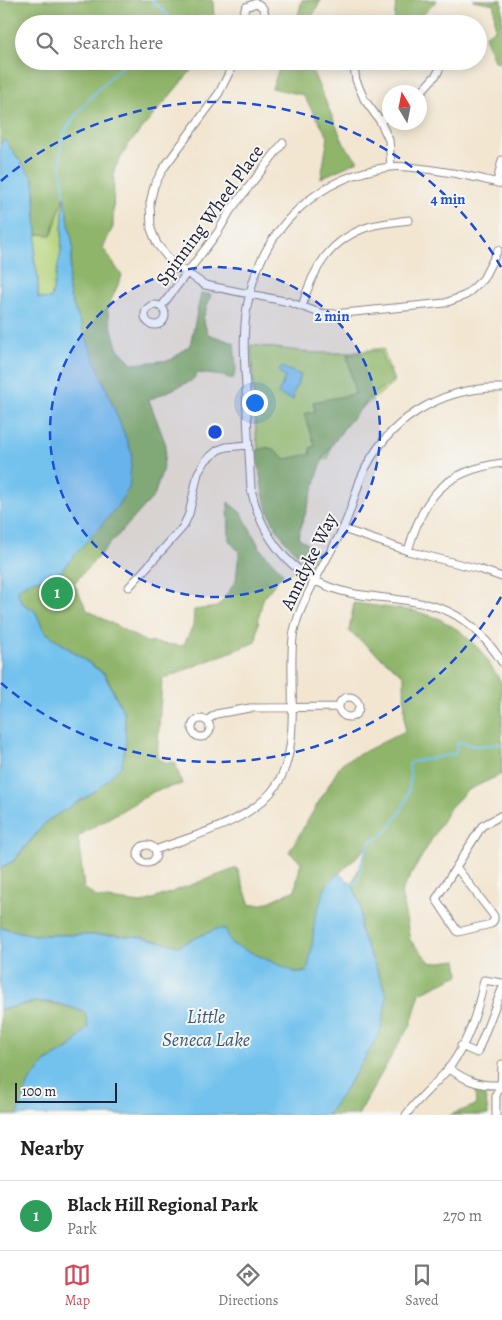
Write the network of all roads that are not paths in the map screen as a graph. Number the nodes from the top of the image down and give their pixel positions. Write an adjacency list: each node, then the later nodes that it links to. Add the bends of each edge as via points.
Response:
1 (244, 15): 2 (street, via 246,7 256,3 262,7)
2 (264, 15)
3 (231, 70): 14 (street, via 220,93 163,169 150,202 151,229 158,244 172,263)
4 (354, 70): 7 (street, via 364,99)
5 (439, 70): 6 (street)
6 (427, 85)
7 (380, 121): 10 (street, via 388,140)
8 (283, 143): 14 (street, Spinning Wheel Place, via 230,211)
9 (502, 160): 11 (street)
10 (391, 166): 11 (street, via 429,169); 15 (street, via 340,180 300,206 271,241 258,266)
11 (499, 183)
12 (409, 220): 17 (street, via 371,226 339,243 316,270)
13 (498, 250): 17 (street, via 483,279 466,295 445,303 334,314)
14 (187, 274): 15 (street, via 205,284); 16 (street, Spinning Wheel Place)
15 (250, 293): 17 (street); 19 (street, via 244,359)
16 (161, 307)
17 (302, 307)
18 (502, 388): 21 (street, Anndyke Way, via 464,391 436,400 399,424 371,458)
19 (248, 445): 24 (street, via 251,490 264,529 284,557); 25 (street, via 226,447 206,460 198,473 183,527)
20 (502, 463): 22 (street, via 483,465 461,473 443,486 426,505 415,526)
21 (343, 529): 22 (street); 24 (street, Anndyke Way)
22 (408, 551): 23 (street)
23 (502, 577)
24 (315, 581): 26 (street, via 351,593 410,600 441,608 477,631); 28 (street, Anndyke Way, via 298,616 293,636)
25 (129, 586)
26 (502, 662)
27 (339, 707): 28 (street)
28 (292, 708): 29 (street, via 232,710 216,714); 31 (street, Anndyke Way, via 292,738 287,764 277,785 261,804 238,818)
29 (206, 721)
30 (502, 815): 32 (street, via 482,826)
31 (155, 850)
32 (456, 867): 32 (street, via 436,900 458,932 491,924 494,916)
33 (502, 983): 35 (street, via 484,980 481,999)
34 (502, 989): 35 (street, via 477,1053)
35 (461, 1046): 37 (street)
36 (502, 1064): 38 (street)
37 (448, 1068): 38 (street, via 467,1081); 39 (street)
38 (501, 1088): 40 (street, via 496,1096)
39 (406, 1115)
40 (496, 1115)

